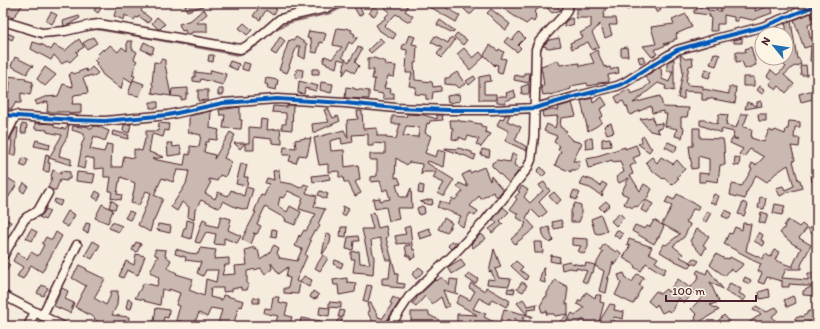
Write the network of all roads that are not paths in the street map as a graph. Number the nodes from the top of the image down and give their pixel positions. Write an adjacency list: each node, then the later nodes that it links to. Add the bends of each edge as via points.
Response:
1 (338, 3): 4 (street, via 280,19 240,49 99,24 42,34)
2 (570, 3): 5 (street, via 565,14 537,45)
3 (817, 6): 5 (street, via 762,27 677,50 617,86)
4 (3, 21)
5 (535, 108): 7 (street, via 448,110 277,99 223,103 168,116 105,121); 16 (street, via 531,160 527,169 485,221 409,297)
6 (3, 115): 7 (street)
7 (16, 115): 8 (street)
8 (3, 142)
9 (48, 193): 11 (street, via 38,211 24,220)
10 (77, 245): 13 (street)
11 (3, 256)
12 (3, 295): 13 (street)
13 (38, 314): 14 (street); 15 (street)
14 (28, 326)
15 (62, 326)
16 (390, 326)

